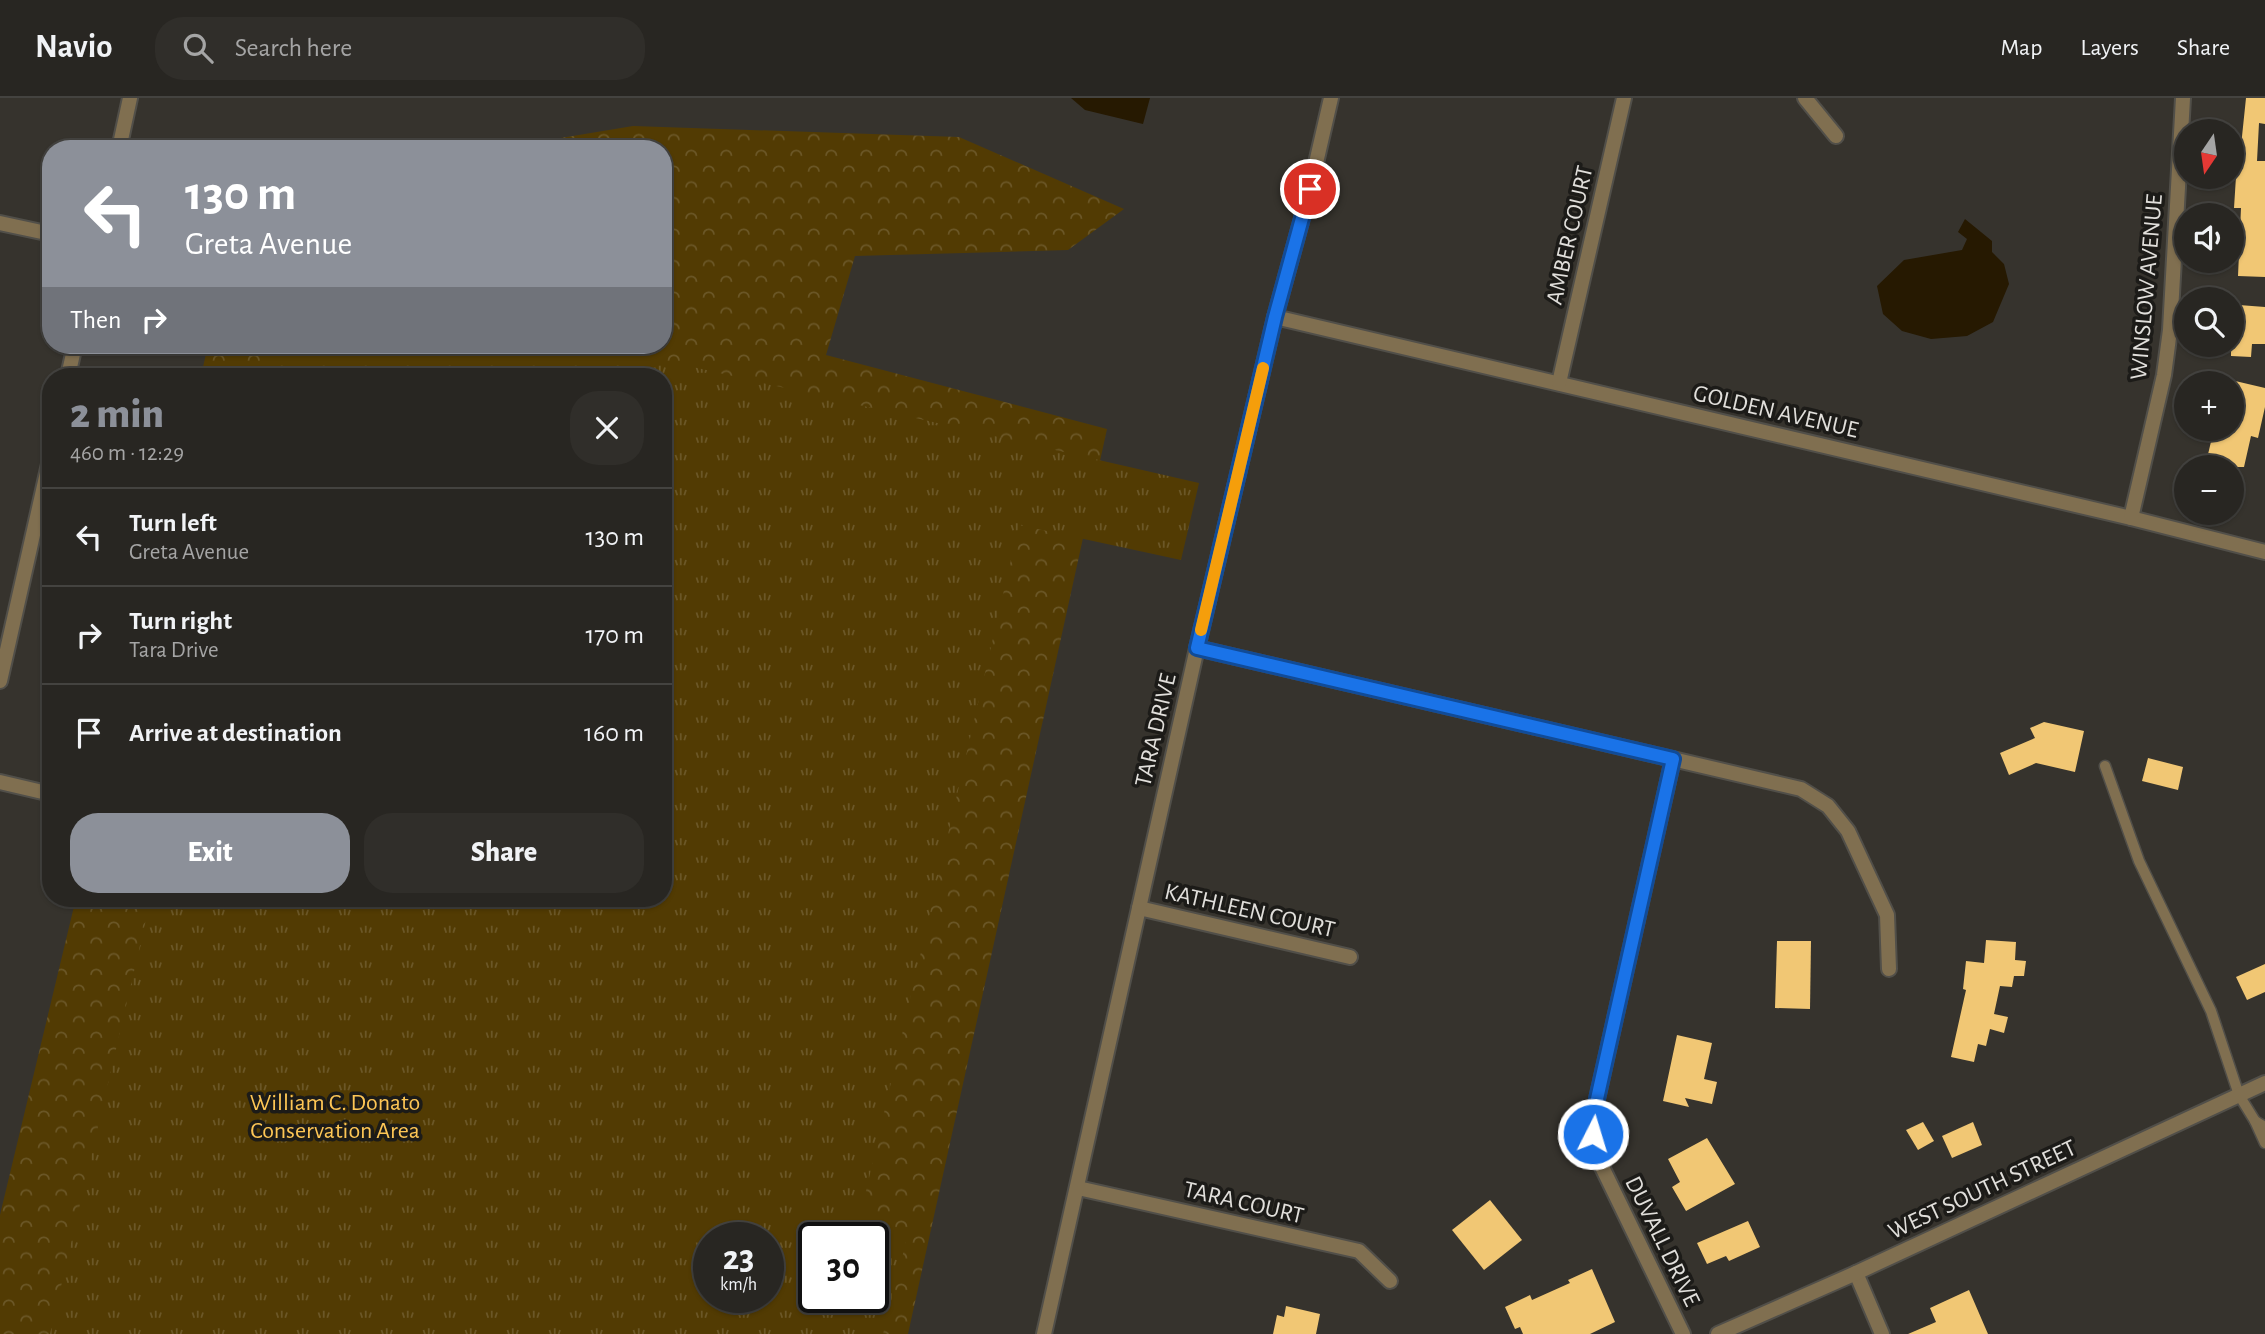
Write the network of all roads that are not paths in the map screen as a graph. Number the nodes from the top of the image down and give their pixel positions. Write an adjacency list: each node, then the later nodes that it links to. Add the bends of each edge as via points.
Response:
1 (130, 98): 7 (street)
2 (1331, 98): 10 (street, TARA DRIVE)
3 (1624, 98): 11 (street, AMBER COURT)
4 (1805, 98): 6 (street)
5 (2183, 98): 13 (street, WINSLOW AVENUE, via 2170,330)
6 (1836, 136)
7 (121, 140)
8 (0, 223): 9 (street)
9 (42, 232)
10 (1275, 317): 11 (street, GOLDEN AVENUE); 15 (street, TARA DRIVE)
11 (1559, 383): 13 (street, GOLDEN AVENUE)
12 (42, 495): 16 (street)
13 (2131, 518): 14 (street, GOLDEN AVENUE)
14 (2265, 552)
15 (1197, 648): 17 (street); 21 (street, TARA DRIVE)
16 (0, 681)
17 (1673, 759): 23 (street, via 1801,789 1828,806 1848,831 1887,915); 33 (street, DUVALL DRIVE, via 1593,1134 1602,1167)
18 (2105, 766): 25 (lane, via 2140,861 2211,1011)
19 (0, 782): 20 (street)
20 (42, 792)
21 (1139, 908): 22 (street, KATHLEEN COURT); 29 (street, TARA DRIVE)
22 (1350, 957)
23 (1889, 969)
24 (2265, 1083): 25 (street, WEST SOUTH STREET)
25 (2239, 1095): 26 (lane); 30 (street, WEST SOUTH STREET)
26 (2255, 1121): 27 (lane); 28 (lane)
27 (2265, 1127)
28 (2265, 1143)
29 (1078, 1188): 31 (street, TARA COURT, via 1359,1251); 32 (street, TARA DRIVE)
30 (1856, 1273): 34 (street, WEST SOUTH STREET); 35 (street)
31 (1390, 1281)
32 (1044, 1334)
33 (1683, 1334)
34 (1718, 1334)
35 (1882, 1334)

